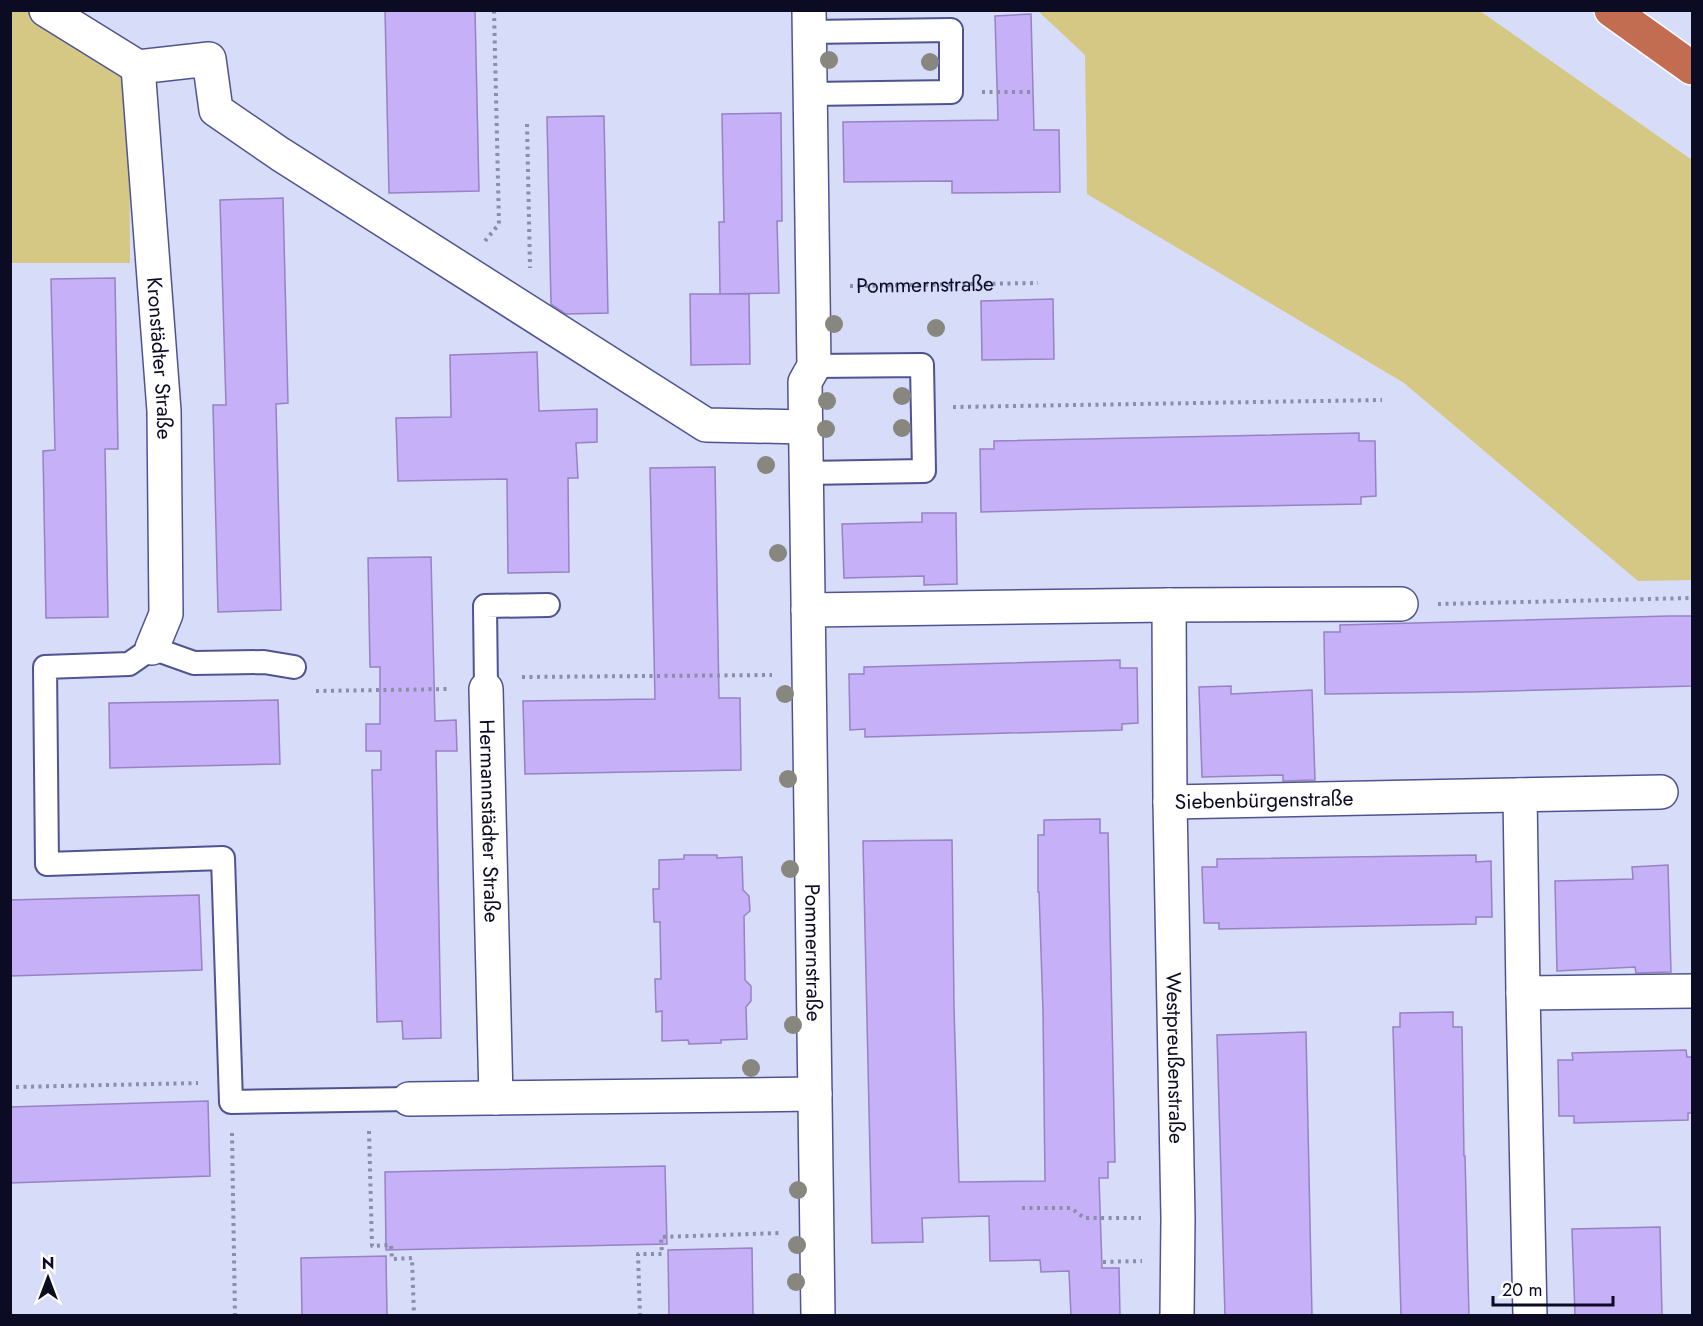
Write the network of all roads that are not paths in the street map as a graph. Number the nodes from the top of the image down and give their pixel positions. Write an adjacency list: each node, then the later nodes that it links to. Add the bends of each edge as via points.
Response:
1 (46, 10): 4 (street)
2 (1611, 10): 5 (highway)
3 (809, 21): 6 (street, Pommernstraße); 6 (lane, Pommernstraße, via 951,30 951,92)
4 (138, 67): 8 (street, via 209,59 216,110 706,425); 14 (street, Kronstädter Straße, via 164,411 166,614)
5 (1692, 68)
6 (810, 94): 7 (street, Pommernstraße)
7 (814, 366): 8 (street, Pommernstraße, via 805,382); 9 (lane, via 922,365 924,471)
8 (806, 427): 9 (street, Pommernstraße)
9 (806, 472): 13 (street, Pommernstraße)
10 (1401, 604): 12 (street)
11 (548, 605): 16 (lane, Hermannstädter Straße, via 485,606)
12 (1169, 605): 13 (street); 19 (street, Siebenbürgenstraße)
13 (808, 610): 22 (street, Pommernstraße)
14 (152, 648): 15 (lane, via 194,663 264,662); 24 (lane, via 129,664 45,667 47,864 223,858 231,1092)
15 (294, 667)
16 (486, 683): 23 (street, Hermannstädter Straße)
17 (1661, 792): 18 (street, Siebenbürgenstraße)
18 (1520, 795): 19 (street, Siebenbürgenstraße); 21 (street)
19 (1170, 802): 26 (street, Westpreußenstraße)
20 (1692, 991): 21 (street)
21 (1523, 993): 27 (street)
22 (815, 1094): 23 (street); 25 (street, Pommernstraße)
23 (496, 1098): 24 (street)
24 (409, 1099)
25 (818, 1316)
26 (1177, 1316)
27 (1530, 1316)

